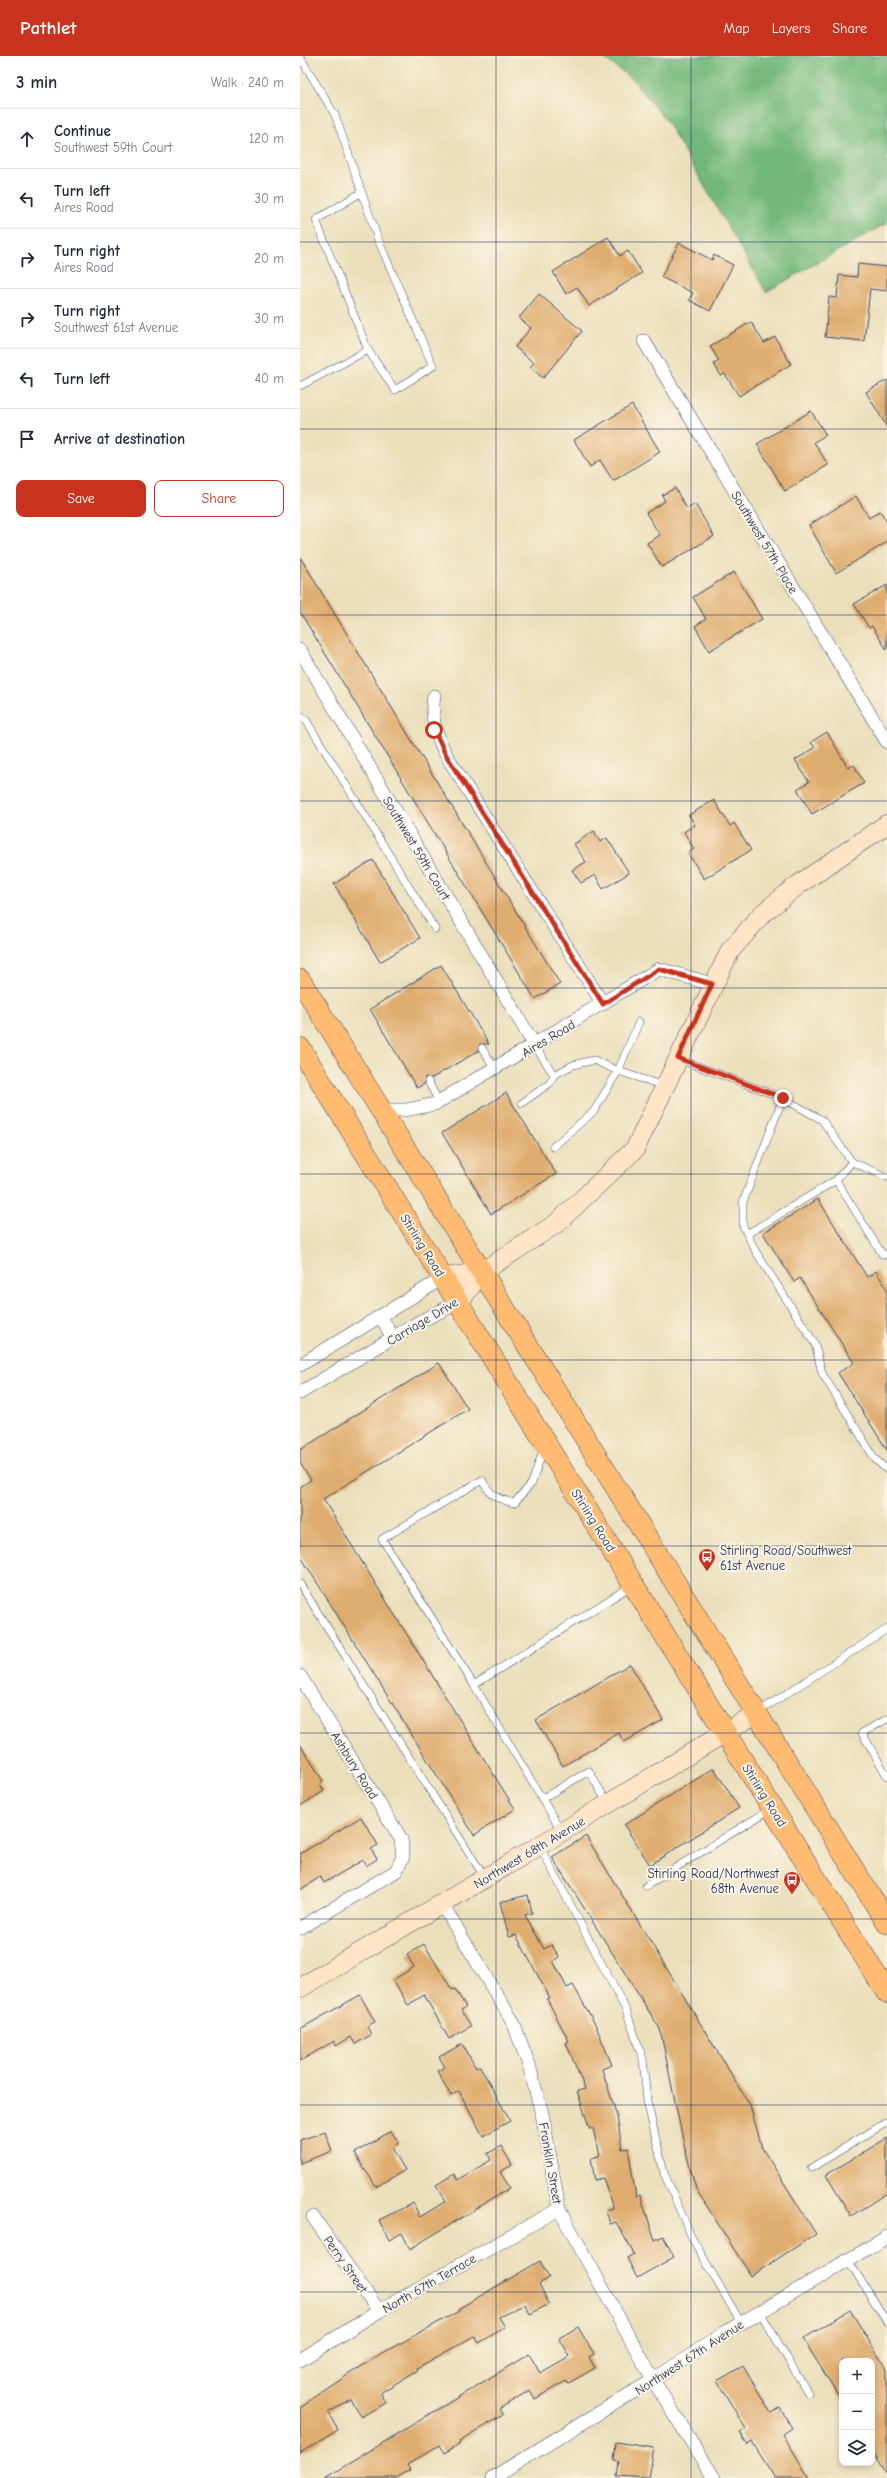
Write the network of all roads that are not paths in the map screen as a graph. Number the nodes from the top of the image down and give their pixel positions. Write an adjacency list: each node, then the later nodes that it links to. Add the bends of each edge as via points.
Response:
1 (300, 57): 2 (lane, via 335,115)
2 (362, 192): 4 (lane, via 316,220); 4 (lane, via 380,242 434,366 395,390)
3 (644, 341): 9 (street, Southwest 57th Place)
4 (368, 350): 5 (lane)
5 (300, 386)
6 (300, 650): 16 (street, Southwest 59th Court)
7 (434, 696): 14 (street, via 434,730 446,755)
8 (300, 715): 11 (lane, via 306,720)
9 (887, 742)
10 (885, 830): 13 (street, via 798,884 762,914 730,951)
11 (435, 929)
12 (300, 980): 28 (main road)
13 (712, 984): 14 (street, Aires Road, via 659,969); 19 (street)
14 (603, 1004): 16 (street, Aires Road)
15 (639, 1022): 21 (lane)
16 (535, 1046): 20 (street, Aires Road); 22 (lane)
17 (300, 1048): 36 (main road, Stirling Road)
18 (482, 1048): 20 (lane)
19 (678, 1058): 24 (street); 25 (lane)
20 (495, 1069): 26 (street, Aires Road)
21 (618, 1071): 22 (lane, via 594,1060 573,1065); 24 (lane); 29 (lane, via 594,1112)
22 (554, 1074): 27 (lane, via 550,1083)
23 (428, 1081): 26 (lane)
24 (665, 1086): 35 (street, via 635,1149 557,1223)
25 (783, 1098): 30 (lane, via 822,1120); 33 (lane, via 743,1202 743,1226)
26 (439, 1102): 28 (street, Aires Road, via 406,1110)
27 (522, 1103)
28 (380, 1110): 35 (main road)
29 (553, 1147)
30 (852, 1162): 31 (lane); 32 (lane)
31 (887, 1177)
32 (836, 1180): 33 (lane); 34 (lane, via 882,1254)
33 (747, 1234): 43 (lane, via 815,1344 822,1373 875,1459)
34 (887, 1255)
35 (482, 1272): 36 (street, Carriage Drive); 37 (street, Carriage Drive); 49 (main road)
36 (444, 1278): 37 (main road, Stirling Road); 38 (street, Carriage Drive)
37 (459, 1302): 39 (street, Carriage Drive); 42 (main road, Stirling Road)
38 (380, 1317): 39 (street); 40 (street, Carriage Drive)
39 (393, 1338): 41 (street, Carriage Drive)
40 (300, 1365)
41 (300, 1393)
42 (546, 1442): 45 (main road, Stirling Road); 48 (lane, via 532,1483 514,1503 498,1500 488,1492 482,1480 382,1539)
43 (887, 1470)
44 (300, 1584): 58 (lane)
45 (634, 1584): 48 (lane); 51 (main road, Stirling Road)
46 (887, 1629): 49 (lane)
47 (300, 1676): 62 (street, Ashbury Road, via 401,1839 403,1856 396,1871)
48 (474, 1685): 53 (lane)
49 (757, 1713): 51 (street, Northwest 68th Avenue); 61 (main road)
50 (887, 1719): 52 (lane, via 862,1733)
51 (726, 1732): 54 (street, Northwest 68th Avenue); 55 (main road, Stirling Road)
52 (887, 1776)
53 (543, 1798): 54 (lane, via 589,1771); 56 (lane)
54 (608, 1804): 56 (street, Northwest 68th Avenue)
55 (773, 1808): 59 (lane); 64 (main road, Stirling Road)
56 (562, 1832): 57 (street, Northwest 68th Avenue)
57 (539, 1846): 58 (street, Northwest 68th Avenue); 74 (lane, via 626,2010 643,2059 647,2101 664,2173 692,2238)
58 (485, 1878): 60 (street, Northwest 68th Avenue)
59 (646, 1886)
60 (442, 1904): 63 (street, Northwest 68th Avenue); 67 (street, Franklin Street, via 513,2022 529,2065 543,2118)
61 (887, 1923)
62 (300, 1928)
63 (300, 1988)
64 (887, 1992)
65 (887, 2122): 66 (lane)
66 (811, 2168)
67 (559, 2209): 71 (street, North 67th Terrace); 76 (street, Franklin Street)
68 (313, 2217): 71 (street, Perry Street)
69 (887, 2237): 70 (street, Northwest 67th Avenue)
70 (848, 2260): 72 (street, Northwest 67th Avenue); 73 (lane)
71 (379, 2311): 75 (street, North 67th Terrace)
72 (760, 2312): 74 (street, Northwest 67th Avenue); 77 (lane)
73 (887, 2322)
74 (741, 2323): 76 (street, Northwest 67th Avenue)
75 (300, 2360)
76 (653, 2380): 78 (street, Northwest 67th Avenue); 79 (street, Franklin Street)
77 (808, 2393)
78 (492, 2478)
79 (714, 2478)

